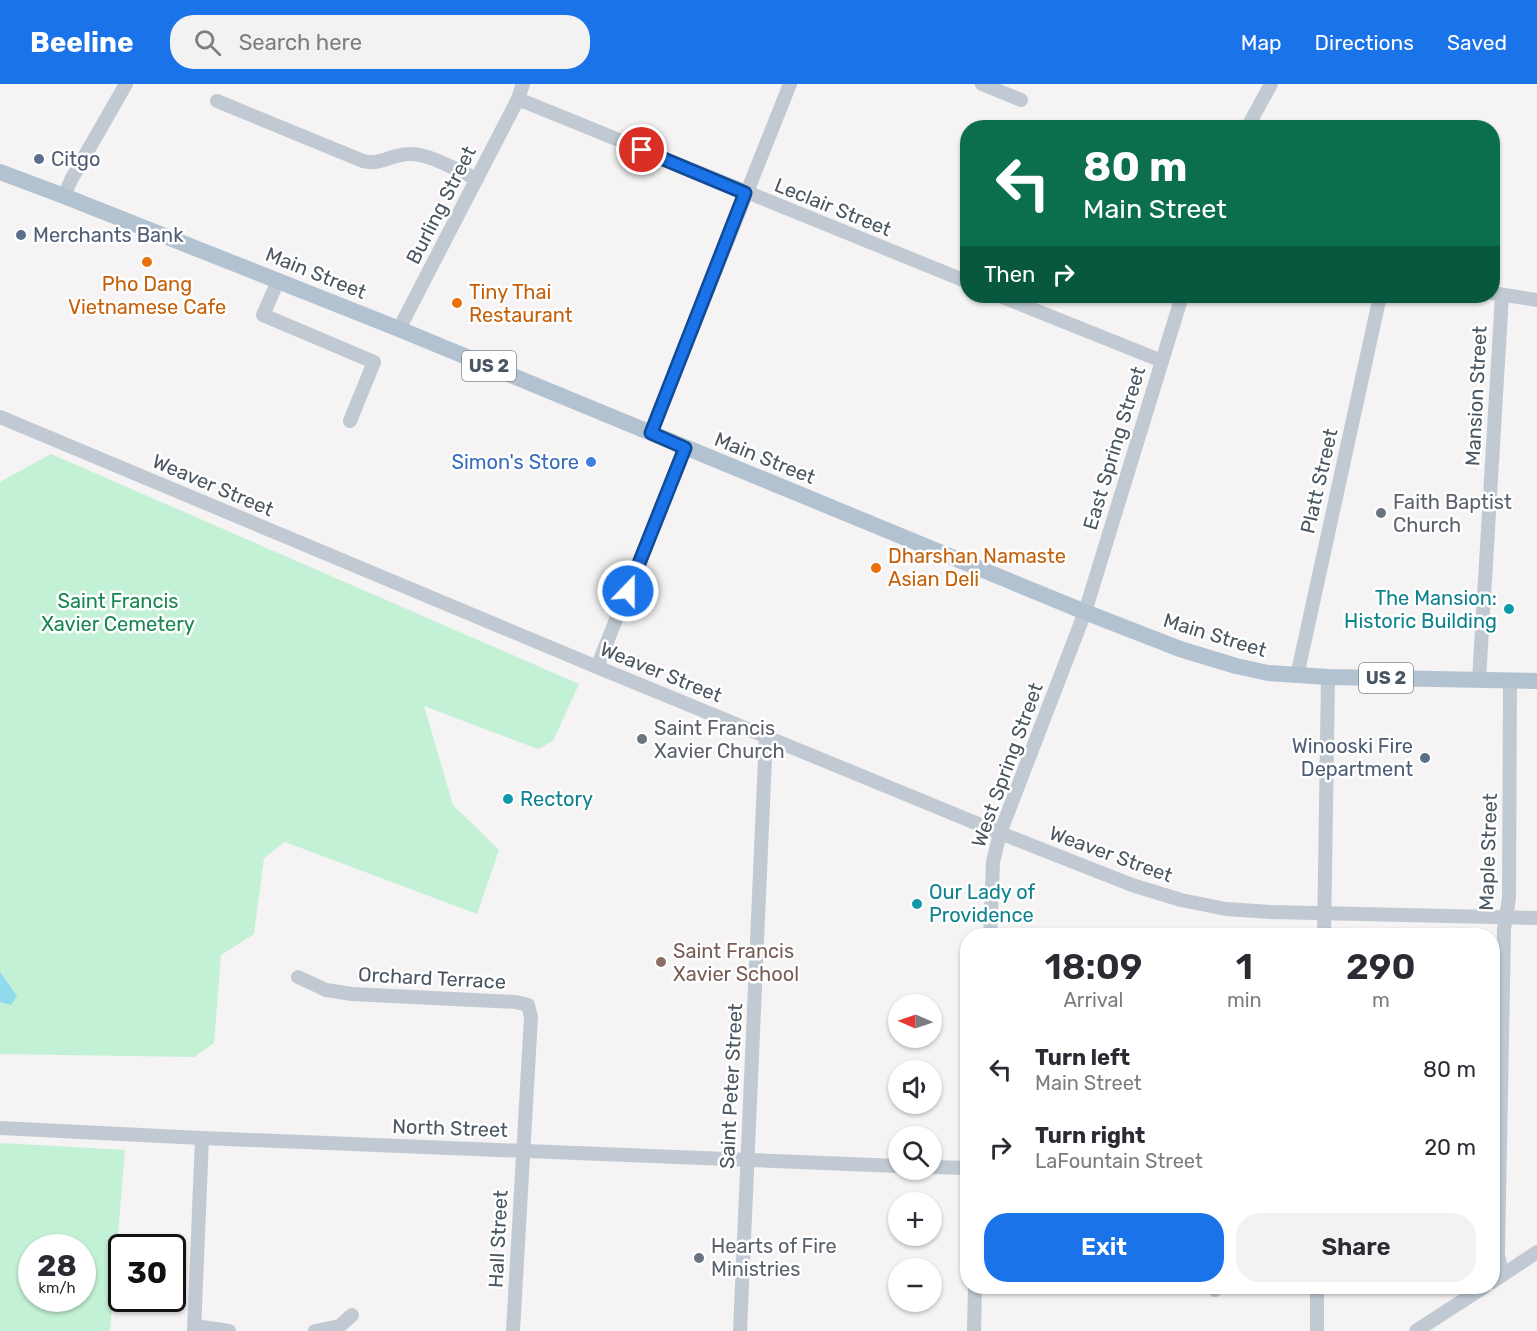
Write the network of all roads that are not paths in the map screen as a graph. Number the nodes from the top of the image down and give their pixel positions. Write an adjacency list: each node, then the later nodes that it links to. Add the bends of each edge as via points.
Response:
1 (126, 84): 13 (street)
2 (524, 84): 6 (street, Burling Street)
3 (790, 84): 12 (street)
4 (982, 84): 7 (street)
5 (1271, 84): 9 (street)
6 (518, 99): 11 (street, Burling Street); 12 (street, Leclair Street)
7 (1021, 100)
8 (218, 101): 11 (street, via 363,162 416,154)
9 (1251, 120)
10 (0, 172): 13 (main road, Main Street / US 2)
11 (477, 179): 22 (street, Burling Street)
12 (745, 193): 14 (street, Leclair Street); 26 (street)
13 (64, 196): 15 (main road, Main Street / US 2)
14 (960, 279)
15 (278, 281): 22 (main road, Main Street / US 2); 25 (street, via 263,315 374,362)
16 (1500, 294): 17 (street)
17 (1537, 300)
18 (1017, 303): 23 (street)
19 (1180, 303): 23 (street, East Spring Street)
20 (1378, 303): 30 (street, Platt Street)
21 (1497, 303): 32 (street, Mansion Street)
22 (399, 329): 26 (main road, Main Street / US 2)
23 (1162, 361): 28 (street, East Spring Street)
24 (0, 417): 29 (street, Weaver Street)
25 (350, 421)
26 (651, 433): 27 (main road, Main Street / US 2)
27 (685, 448): 28 (main road, Main Street / US 2); 29 (street)
28 (1084, 612): 30 (main road, Main Street / US 2, via 1236,666); 36 (street, West Spring Street)
29 (597, 667): 35 (street, Weaver Street)
30 (1297, 676): 31 (main road, Main Street / US 2)
31 (1328, 677): 32 (main road, Main Street / US 2); 37 (street)
32 (1479, 680): 33 (main road, Main Street / US 2)
33 (1510, 680): 34 (main road, Main Street / US 2); 38 (street, Maple Street)
34 (1537, 681)
35 (766, 735): 36 (street, Weaver Street); 47 (street, Saint Peter Street)
36 (1000, 833): 37 (street, Weaver Street, via 1181,900 1226,909); 40 (street, West Spring Street, via 993,862)
37 (1324, 913): 38 (street, Weaver Street); 41 (street)
38 (1506, 918): 39 (street, Weaver Street); 43 (street, Maple Street)
39 (1537, 918)
40 (990, 928)
41 (1324, 928)
42 (298, 977): 46 (street, Orchard Terrace, via 326,990 352,994 528,1005 531,1017)
43 (1500, 1113)
44 (0, 1128): 45 (street, North Street)
45 (202, 1138): 46 (street, North Street); 57 (street)
46 (522, 1150): 47 (street, North Street); 60 (street, Hall Street)
47 (748, 1160): 48 (street, North Street); 61 (street, Saint Peter Street)
48 (888, 1166)
49 (942, 1167): 50 (street)
50 (960, 1168)
51 (1537, 1252): 52 (street)
52 (1500, 1277)
53 (975, 1294): 62 (street)
54 (1317, 1294): 63 (street)
55 (1473, 1294): 64 (street)
56 (352, 1315): 59 (street, via 340,1326)
57 (195, 1329): 58 (street)
58 (229, 1331)
59 (315, 1331)
60 (513, 1331)
61 (740, 1331)
62 (974, 1331)
63 (1317, 1331)
64 (1416, 1331)

